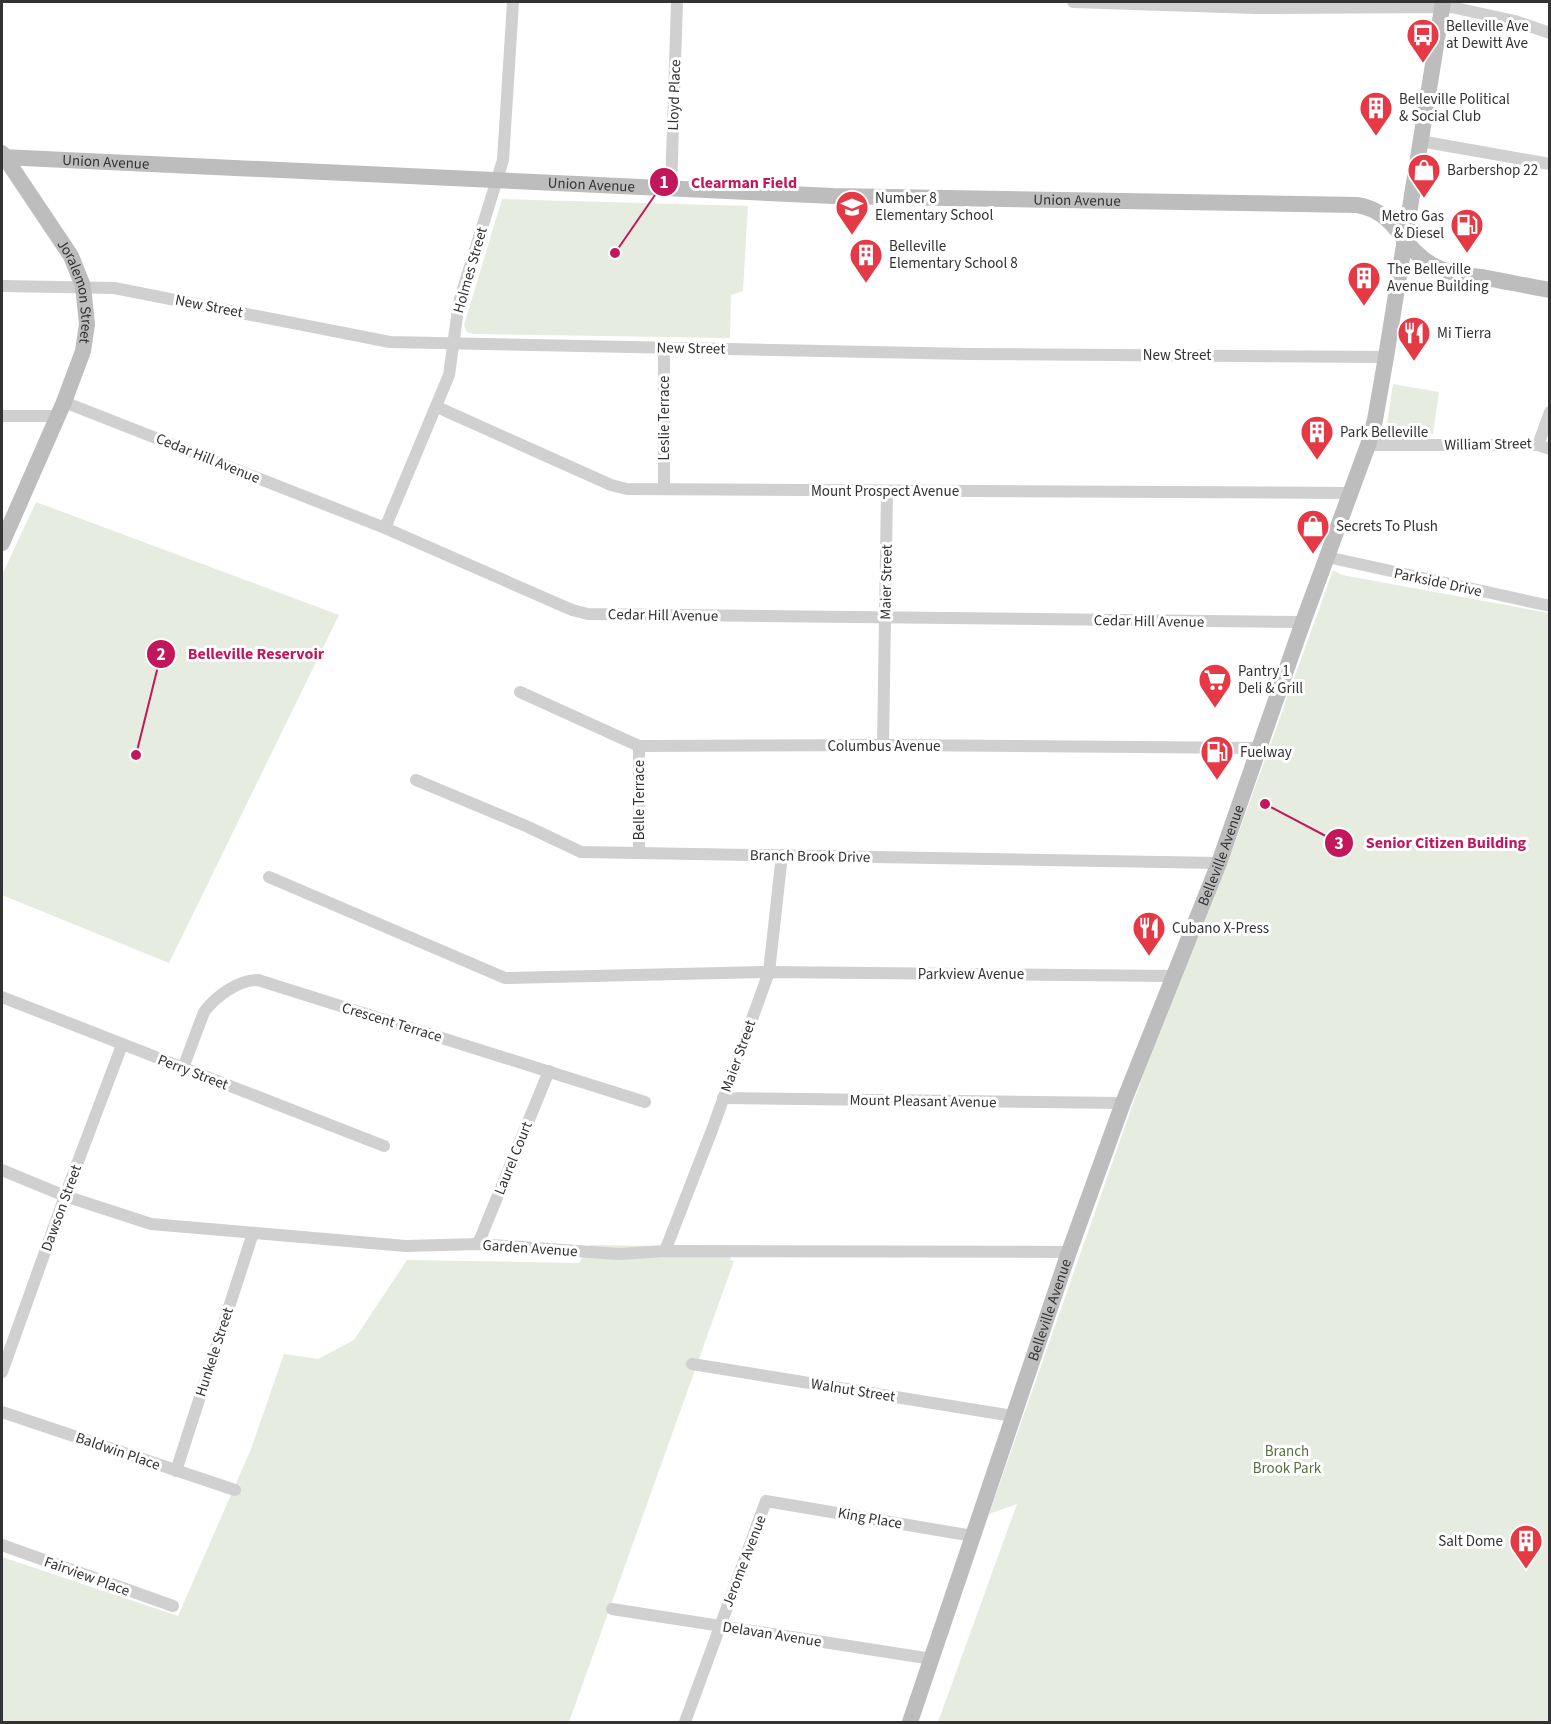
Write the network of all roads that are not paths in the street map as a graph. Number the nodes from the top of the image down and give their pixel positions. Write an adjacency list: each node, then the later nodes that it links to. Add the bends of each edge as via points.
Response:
1 (513, 2): 9 (street, Holmes Street, via 503,160)
2 (677, 2): 10 (street, Lloyd Place)
3 (1073, 2): 4 (street, via 1255,8)
4 (1443, 4): 5 (street); 6 (main road, Belleville Avenue)
5 (1550, 33)
6 (1420, 141): 8 (street); 11 (main road, Belleville Avenue)
7 (2, 156): 9 (main road, Union Avenue); 13 (main road, Joralemon Street, via 71,256)
8 (1550, 164)
9 (497, 181): 10 (main road, Union Avenue); 15 (street, Holmes Street, via 459,302)
10 (671, 189): 11 (main road, Union Avenue, via 1357,205 1383,214)
11 (1405, 241): 14 (main road, Union Avenue, via 1424,260 1442,270); 17 (main road, Belleville Avenue)
12 (2, 286): 13 (street, New Street)
13 (83, 286): 15 (street, New Street, via 114,288 390,342); 19 (main road, Joralemon Street, via 86,337)
14 (1550, 290)
15 (454, 344): 16 (street, New Street); 18 (street, Holmes Street, via 449,375)
16 (664, 348): 17 (street, New Street); 24 (street, Leslie Terrace)
17 (1386, 357): 22 (main road, Belleville Avenue)
18 (437, 407): 24 (street, Mount Prospect Avenue, via 611,485); 27 (street, Holmes Street)
19 (61, 409): 21 (street); 27 (street, Cedar Hill Avenue); 28 (main road, Joralemon Street)
20 (1550, 412): 23 (street, William Street)
21 (2, 416)
22 (1368, 445): 23 (street, William Street); 26 (main road, Belleville Avenue)
23 (1544, 447)
24 (663, 489): 25 (street, Mount Prospect Avenue)
25 (886, 491): 26 (street, Mount Prospect Avenue); 31 (street, Maier Street)
26 (1350, 493): 29 (main road, Belleville Avenue)
27 (385, 528): 31 (street, Cedar Hill Avenue, via 588,614)
28 (2, 543)
29 (1327, 557): 30 (street, Parkside Drive); 32 (main road, Belleville Avenue)
30 (1550, 606)
31 (885, 618): 32 (street, Cedar Hill Avenue); 34 (street, Maier Street)
32 (1303, 622): 36 (main road, Belleville Avenue)
33 (520, 692): 35 (street, Columbus Avenue)
34 (883, 745): 35 (street, Columbus Avenue); 36 (street, Columbus Avenue)
35 (639, 746): 38 (street, Belle Terrace)
36 (1259, 748): 40 (main road, Belleville Avenue)
37 (416, 780): 38 (street, Branch Brook Drive, via 581,852)
38 (639, 853): 39 (street, Branch Brook Drive)
39 (782, 855): 40 (street, Branch Brook Drive); 42 (street, Maier Street)
40 (1219, 863): 43 (main road, Belleville Avenue)
41 (269, 877): 42 (street, Parkview Avenue, via 505,978)
42 (769, 972): 43 (street, Parkview Avenue); 48 (street, Maier Street)
43 (1172, 976): 50 (main road, Belleville Avenue)
44 (2, 997): 45 (street, Perry Street)
45 (122, 1045): 46 (street, Perry Street); 53 (street, Dawson Street)
46 (183, 1068): 47 (street, Crescent Terrace, via 209,1006 245,981 258,980); 51 (street, Perry Street)
47 (549, 1071): 49 (street, Crescent Terrace); 55 (street, Laurel Court)
48 (723, 1098): 50 (street, Mount Pleasant Avenue); 56 (street, Maier Street)
49 (645, 1102)
50 (1123, 1103): 57 (main road, Belleville Avenue)
51 (384, 1146)
52 (2, 1170): 53 (street, Garden Avenue)
53 (65, 1196): 54 (street, Garden Avenue, via 151,1224); 59 (street, Dawson Street)
54 (253, 1233): 55 (street, Garden Avenue, via 406,1246); 62 (street, Hunkele Street)
55 (478, 1244): 56 (street, Garden Avenue, via 619,1254)
56 (665, 1251): 57 (street, Garden Avenue)
57 (1069, 1252): 61 (main road, Belleville Avenue)
58 (692, 1364): 61 (street, Walnut Street)
59 (2, 1372)
60 (2, 1412): 62 (street, Baldwin Place)
61 (1014, 1416): 65 (main road, Belleville Avenue)
62 (176, 1471): 63 (street, Baldwin Place)
63 (235, 1490)
64 (766, 1501): 65 (street, King Place); 69 (street, Jerome Avenue)
65 (973, 1536): 70 (main road, Belleville Avenue)
66 (2, 1545): 67 (street, Fairview Place)
67 (173, 1606)
68 (612, 1609): 69 (street, Delavan Avenue)
69 (719, 1626): 70 (street, Delavan Avenue); 71 (street, Jerome Avenue)
70 (932, 1659): 72 (main road, Belleville Avenue)
71 (685, 1722)
72 (910, 1722)

